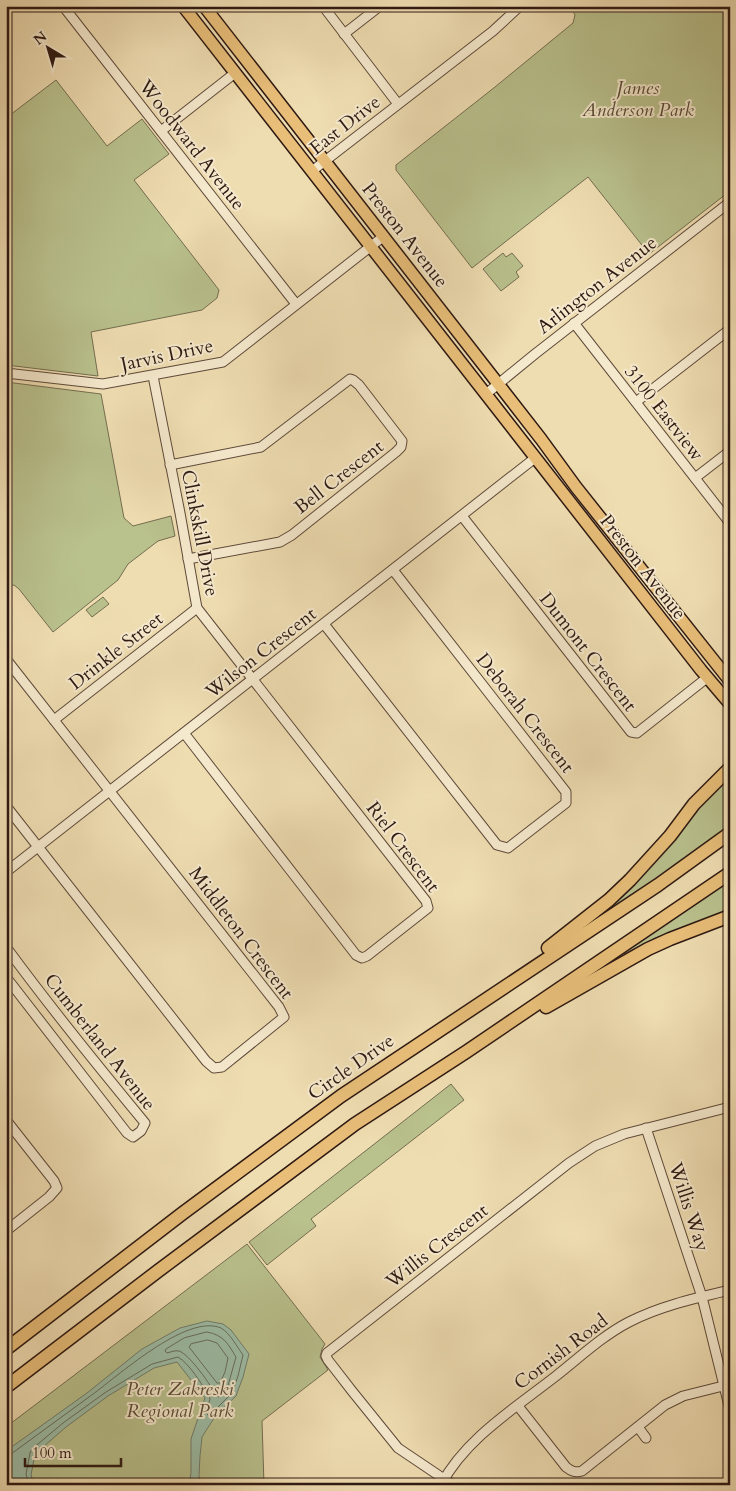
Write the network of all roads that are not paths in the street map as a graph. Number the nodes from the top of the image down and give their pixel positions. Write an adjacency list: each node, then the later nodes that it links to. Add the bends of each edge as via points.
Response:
1 (63, 6): 10 (street, Woodward Avenue)
2 (183, 6): 8 (main road, Preston Avenue)
3 (204, 6): 11 (main road, Preston Avenue)
4 (323, 6): 7 (street, East Drive)
5 (380, 6): 7 (street)
6 (520, 6): 9 (street, East Drive, via 493,31)
7 (344, 34): 9 (street, East Drive)
8 (235, 73): 10 (street); 12 (main road, Preston Avenue)
9 (398, 104): 11 (street, East Drive)
10 (161, 131): 16 (street, Woodward Avenue)
11 (326, 161): 12 (street, East Drive); 14 (main road, Preston Avenue)
12 (312, 171): 15 (main road, Preston Avenue)
13 (730, 202): 17 (street, Arlington Avenue)
14 (384, 236): 15 (street, Jarvis Drive); 21 (main road, Preston Avenue)
15 (371, 246): 16 (street, Jarvis Drive); 22 (main road, Preston Avenue)
16 (296, 304): 20 (street, Jarvis Drive, via 223,362)
17 (574, 323): 21 (street, Arlington Avenue); 23 (street, 3100 Eastview)
18 (730, 329): 23 (street)
19 (6, 373): 20 (street, Jarvis Drive, via 103,384)
20 (153, 376): 27 (street, Clinkskill Drive)
21 (498, 384): 22 (street, Arlington Avenue); 24 (main road, Preston Avenue)
22 (486, 394): 26 (main road, Preston Avenue)
23 (636, 402): 28 (street, 3100 Eastview)
24 (541, 438): 26 (main road); 29 (main road, Preston Avenue)
25 (730, 451): 28 (street)
26 (535, 458): 29 (main road, Preston Avenue, via 542,457); 30 (street, Wilson Crescent); 36 (main road, Preston Avenue)
27 (170, 465): 32 (street, Clinkskill Drive); 32 (street, Bell Crescent, via 261,447 350,379 356,382 402,441 396,452 280,542)
28 (695, 478): 31 (street, 3100 Eastview)
29 (576, 487): 38 (main road, Preston Avenue)
30 (462, 516): 33 (street, Wilson Crescent); 39 (street, Dumont Crescent, via 631,732 637,733)
31 (730, 523)
32 (188, 558): 34 (street, Clinkskill Drive)
33 (393, 570): 35 (street, Wilson Crescent); 35 (street, Deborah Crescent, via 566,792 566,803 508,848 497,845)
34 (197, 608): 40 (street, Clinkskill Drive); 43 (street, Drinkle Street)
35 (324, 624): 40 (street, Wilson Crescent)
36 (687, 651): 38 (main road, Preston Avenue, via 712,671); 39 (main road, Preston Avenue)
37 (6, 659): 43 (street)
38 (720, 668): 41 (main road, Preston Avenue)
39 (708, 677): 42 (main road, Preston Avenue)
40 (252, 679): 44 (street, Wilson Crescent); 44 (street, Riel Crescent, via 426,901 428,908 367,956 362,958 356,954)
41 (730, 681)
42 (730, 704)
43 (54, 720): 46 (street)
44 (184, 734): 46 (street, Wilson Crescent)
45 (727, 769): 55 (highway, via 609,900)
46 (110, 791): 49 (street, Wilson Crescent); 49 (street, Middleton Crescent, via 279,1006 284,1017 278,1023 222,1066 214,1068)
47 (6, 806): 49 (street)
48 (730, 833): 55 (highway, Circle Drive)
49 (38, 848): 50 (street, Wilson Crescent)
50 (6, 872)
51 (730, 873): 56 (highway)
52 (730, 916): 56 (highway, via 648,949)
53 (6, 947): 54 (street, Cumberland Avenue, via 145,1123 141,1131 133,1137 127,1133)
54 (6, 977)
55 (392, 1062): 63 (highway, Circle Drive, via 340,1096)
56 (415, 1085): 65 (highway, via 355,1124)
57 (730, 1106): 59 (street, Willis Crescent)
58 (6, 1120): 60 (street, via 57,1188)
59 (646, 1128): 62 (street, Willis Way); 70 (street, Willis Crescent, via 595,1146 569,1163 327,1353 328,1360 398,1448)
60 (6, 1231)
61 (730, 1290): 62 (street, Cornish Road)
62 (702, 1297): 64 (street, Willis Way); 66 (street, Cornish Road, via 665,1307 629,1322)
63 (6, 1349)
64 (723, 1386): 67 (street, Willis Way); 68 (street, via 683,1396 665,1405)
65 (6, 1387)
66 (518, 1406): 68 (street, via 570,1471 582,1471); 70 (street, Cornish Road, via 468,1447)
67 (730, 1410)
68 (638, 1427): 69 (street)
69 (646, 1438)
70 (442, 1482): 71 (street)
71 (453, 1485)

